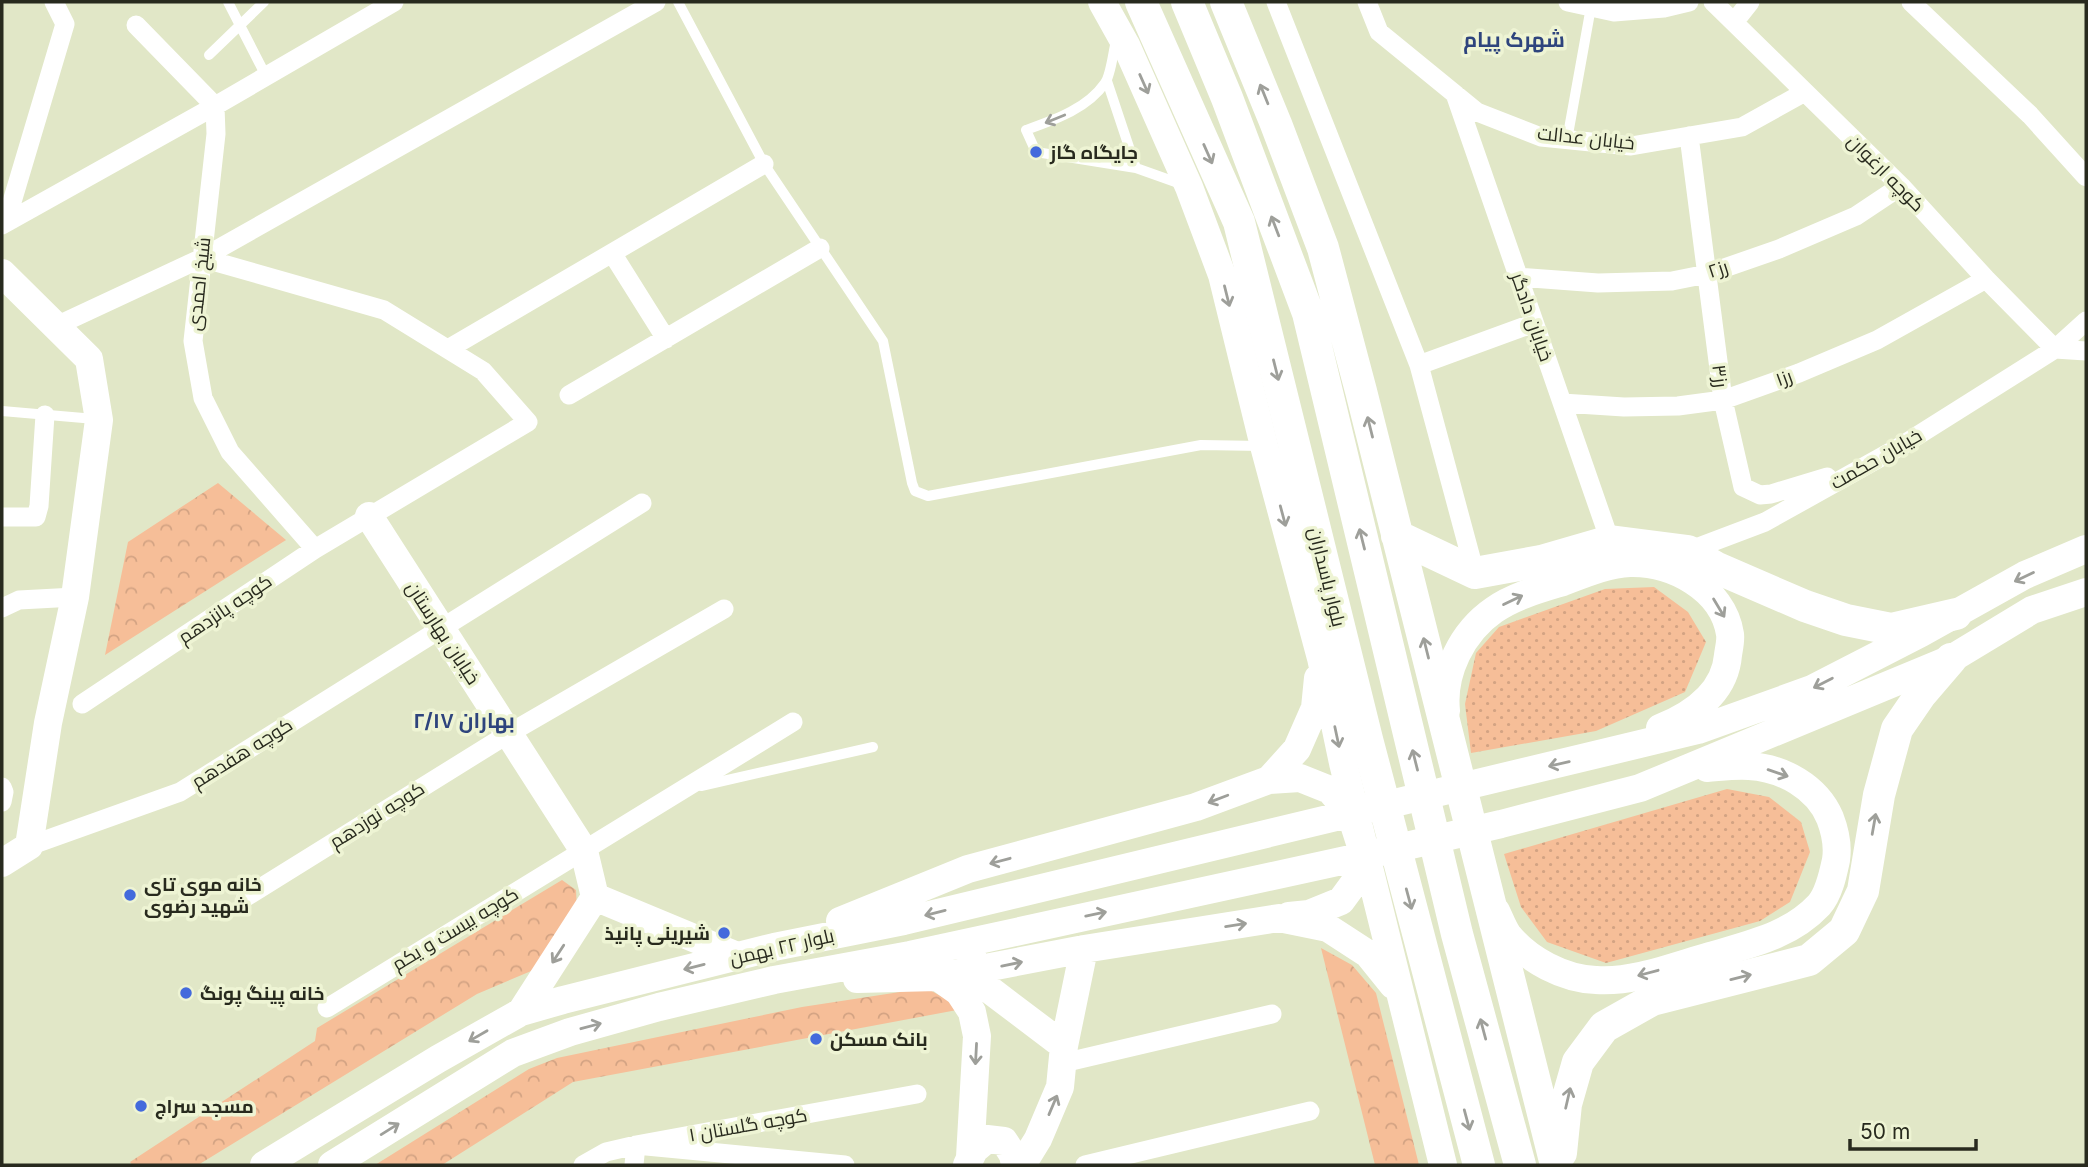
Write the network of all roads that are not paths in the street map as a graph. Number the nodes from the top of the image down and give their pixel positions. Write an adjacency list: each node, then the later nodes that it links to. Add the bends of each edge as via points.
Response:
1 (54, 2): 36 (street, via 65,24)
2 (228, 2): 20 (lane)
3 (264, 2): 20 (lane)
4 (394, 2): 24 (street)
5 (656, 2): 40 (street)
6 (678, 2): 31 (lane)
7 (1102, 2): 22 (main road)
8 (1141, 2): 123 (main road, بلوار پاسداران, one-way to 123, via 1239,222)
9 (1187, 2): 45 (main road, one-way to 9)
10 (1226, 2): 38 (main road, one-way to 10)
11 (1276, 2): 53 (street)
12 (1367, 2): 27 (street, خیابان عدالت, via 1379,32)
13 (1568, 2): 18 (street)
14 (1689, 2): 18 (street, via 1614,12)
15 (1713, 2): 19 (street, کوچه ارغوان)
16 (1750, 2): 19 (street)
17 (1910, 2): 33 (street, via 2030,115)
18 (1591, 7): 30 (lane)
19 (1735, 21): 26 (street, کوچه ارغوان)
20 (240, 24): 23 (lane); 24 (lane)
21 (135, 25): 28 (street)
22 (1118, 30): 25 (lane); 35 (main road, one-way to 35)
23 (209, 55)
24 (266, 76): 28 (street)
25 (1107, 81): 32 (lane); 32 (lane, one-way to 32, via 1064,116 1026,130 1036,152)
26 (1805, 92): 29 (street, خیابان عدالت, via 1742,127); 34 (street, کوچه ارغوان)
27 (1454, 93): 30 (street, خیابان عدالت, via 1477,112 1541,137); 43 (street, خیابان دادگر)
28 (215, 106): 36 (street); 40 (street, شیخ احمدی)
29 (1689, 136): 30 (street, خیابان عدالت, via 1632,146); 42 (street, رز۳)
30 (1567, 140)
31 (764, 164): 37 (lane); 39 (street)
32 (1136, 169): 35 (lane)
33 (2086, 177)
34 (1901, 186): 42 (street, رز۲, via 1856,215); 44 (street, کوچه ارغوان)
35 (1189, 187): 60 (main road, one-way to 60, via 1222,275)
36 (4, 223)
37 (820, 248): 49 (street); 60 (lane, via 883,341 915,491 928,496 1201,445)
38 (1323, 248): 45 (main road); 65 (main road, one-way to 38)
39 (612, 253): 49 (street); 50 (street)
40 (202, 258): 48 (street); 50 (street, via 384,310); 67 (street, شیخ احمدی, via 193,341 203,398 229,452)
41 (2, 273): 48 (main road)
42 (1707, 274): 43 (street, رز۲, via 1672,281 1598,283); 55 (street, رز۳)
43 (1518, 277): 47 (street, خیابان دادگر)
44 (1986, 279): 51 (street, کوچه ارغوان); 55 (street, رز۱, via 1877,340)
45 (1308, 313): 124 (main road, one-way to 45, via 1457,934)
46 (2086, 321): 51 (street, خیابان حکمت)
47 (1534, 323): 53 (street); 56 (street, خیابان دادگر)
48 (56, 326): 59 (main road, via 89,359)
49 (666, 339): 54 (street)
50 (448, 349): 63 (street, کوچه پانزدهم, via 483,371 528,422)
51 (2056, 349): 52 (street); 61 (street, خیابان حکمت)
52 (2086, 351)
53 (1419, 365): 71 (street)
54 (569, 396)
55 (1723, 400): 56 (street, رز۱, via 1678,406); 61 (street, رز۳, via 1742,487 1760,495 1771,494)
56 (1562, 403): 66 (street, خیابان دادگر)
57 (2, 411): 58 (lane)
58 (45, 415): 59 (lane); 64 (street, via 36,517)
59 (99, 420): 73 (main road)
60 (1264, 446): 78 (main road, one-way to 78)
61 (1865, 465): 69 (street, خیابان حکمت, via 1765,522)
62 (642, 503): 77 (street, کوچه هفدهم)
63 (369, 516): 67 (street, کوچه پانزدهم); 77 (main road, خیابان بهارستان)
64 (2, 517)
65 (1397, 536): 71 (main road); 83 (main road, one-way to 65)
66 (1609, 541): 69 (main road); 71 (main road, via 1541,561)
67 (315, 549): 80 (street, کوچه پانزدهم)
68 (2086, 549): 76 (main road, one-way to 76, via 2025,575)
69 (1688, 551): 70 (street, خیابان حکمت); 76 (main road, via 1730,574 1846,620 1891,629)
70 (1660, 566): 83 (main road, one-way to 70, via 1444,695 1451,668 1461,645 1494,609 1606,567); 85 (main road, one-way to 85, via 1685,575 1721,609 1730,635 1721,682 1682,719)
71 (1475, 573)
72 (2086, 592): 79 (main road, via 2032,610)
73 (75, 597): 74 (street, via 19,600); 91 (main road, via 48,723)
74 (2, 608)
75 (724, 609): 82 (street, کوچه نوزدهم)
76 (1956, 614): 85 (main road, one-way to 85, via 1812,689 1698,730)
77 (441, 629): 82 (main road, خیابان بهارستان); 91 (street, کوچه هفدهم, via 180,792)
78 (1321, 658): 86 (main road, via 1315,708 1297,749); 105 (main road, one-way to 105)
79 (1951, 659): 88 (main road); 125 (main road, one-way to 79, via 1566,1104 1578,1062 1604,1027 1652,1000 1809,960 1844,931 1863,891 1879,795 1897,729)
80 (82, 705)
81 (793, 722): 89 (street, کوچه بیست و یکم)
82 (508, 734): 92 (main road, خیابان بهارستان); 94 (street, کوچه نوزدهم)
83 (1448, 738): 96 (main road)
84 (873, 747): 89 (lane)
85 (1594, 756): 99 (main road, بلوار ۲۲ بهمن, one-way to 99, via 904,921)
86 (1269, 780): 97 (main road, via 1300,778 1330,790 1351,815 1360,843 1360,875 1341,901 1309,914); 99 (main road, one-way to 99, via 1196,807 968,869)
87 (2, 788): 90 (street)
88 (1640, 788): 96 (main road, one-way to 96, via 1706,768 1750,766 1780,772 1805,785 1824,806 1838,851 1822,902 1800,923 1769,939 1637,976 1597,981 1547,966 1524,951 1507,933); 98 (main road, بلوار ۲۲ بهمن, one-way to 88, via 1346,860)
89 (683, 790): 92 (street, کوچه بیست و یکم)
90 (2, 803)
91 (29, 846): 93 (main road)
92 (584, 851): 95 (main road, خیابان بهارستان); 106 (street, کوچه بیست و یکم)
93 (2, 863)
94 (246, 897)
95 (595, 897): 101 (main road); 107 (main road, one-way to 107)
96 (1490, 899): 125 (main road)
97 (1279, 918): 100 (main road, one-way to 97); 105 (main road, via 1328,928 1368,954)
98 (980, 939): 102 (main road, via 972,955); 104 (main road, بلوار ۲۲ بهمن)
99 (774, 947): 101 (main road, بلوار ۲۲ بهمن)
100 (1084, 949): 102 (main road, one-way to 100); 109 (main road)
101 (737, 956): 107 (main road, بلوار ۲۲ بهمن, one-way to 107)
102 (975, 971): 103 (main road); 109 (main road)
103 (938, 977): 104 (main road); 113 (main road, one-way to 113, via 959,992 972,1012 976,1036)
104 (774, 980): 115 (main road, بلوار ۲۲ بهمن, one-way to 104, via 513,1053 608,1021)
105 (1400, 994): 122 (main road)
106 (327, 1008)
107 (522, 1012): 114 (main road, بلوار ۲۲ بهمن, one-way to 114)
108 (1272, 1014): 109 (street)
109 (1063, 1055): 120 (main road, one-way to 109, via 1060,1087)
110 (917, 1094): 112 (street, کوچه گلستان ۱)
111 (1310, 1111): 121 (street)
112 (636, 1145): 116 (street, کوچه گلستان ۱, via 606,1152); 117 (street); 118 (street)
113 (969, 1161): 119 (main road, via 979,1144 995,1139 1010,1148)
114 (264, 1165)
115 (332, 1165)
116 (583, 1165)
117 (635, 1165)
118 (845, 1165)
119 (1015, 1165)
120 (1022, 1165)
121 (1085, 1165)
122 (1443, 1165)
123 (1479, 1165)
124 (1521, 1165)
125 (1558, 1165)

